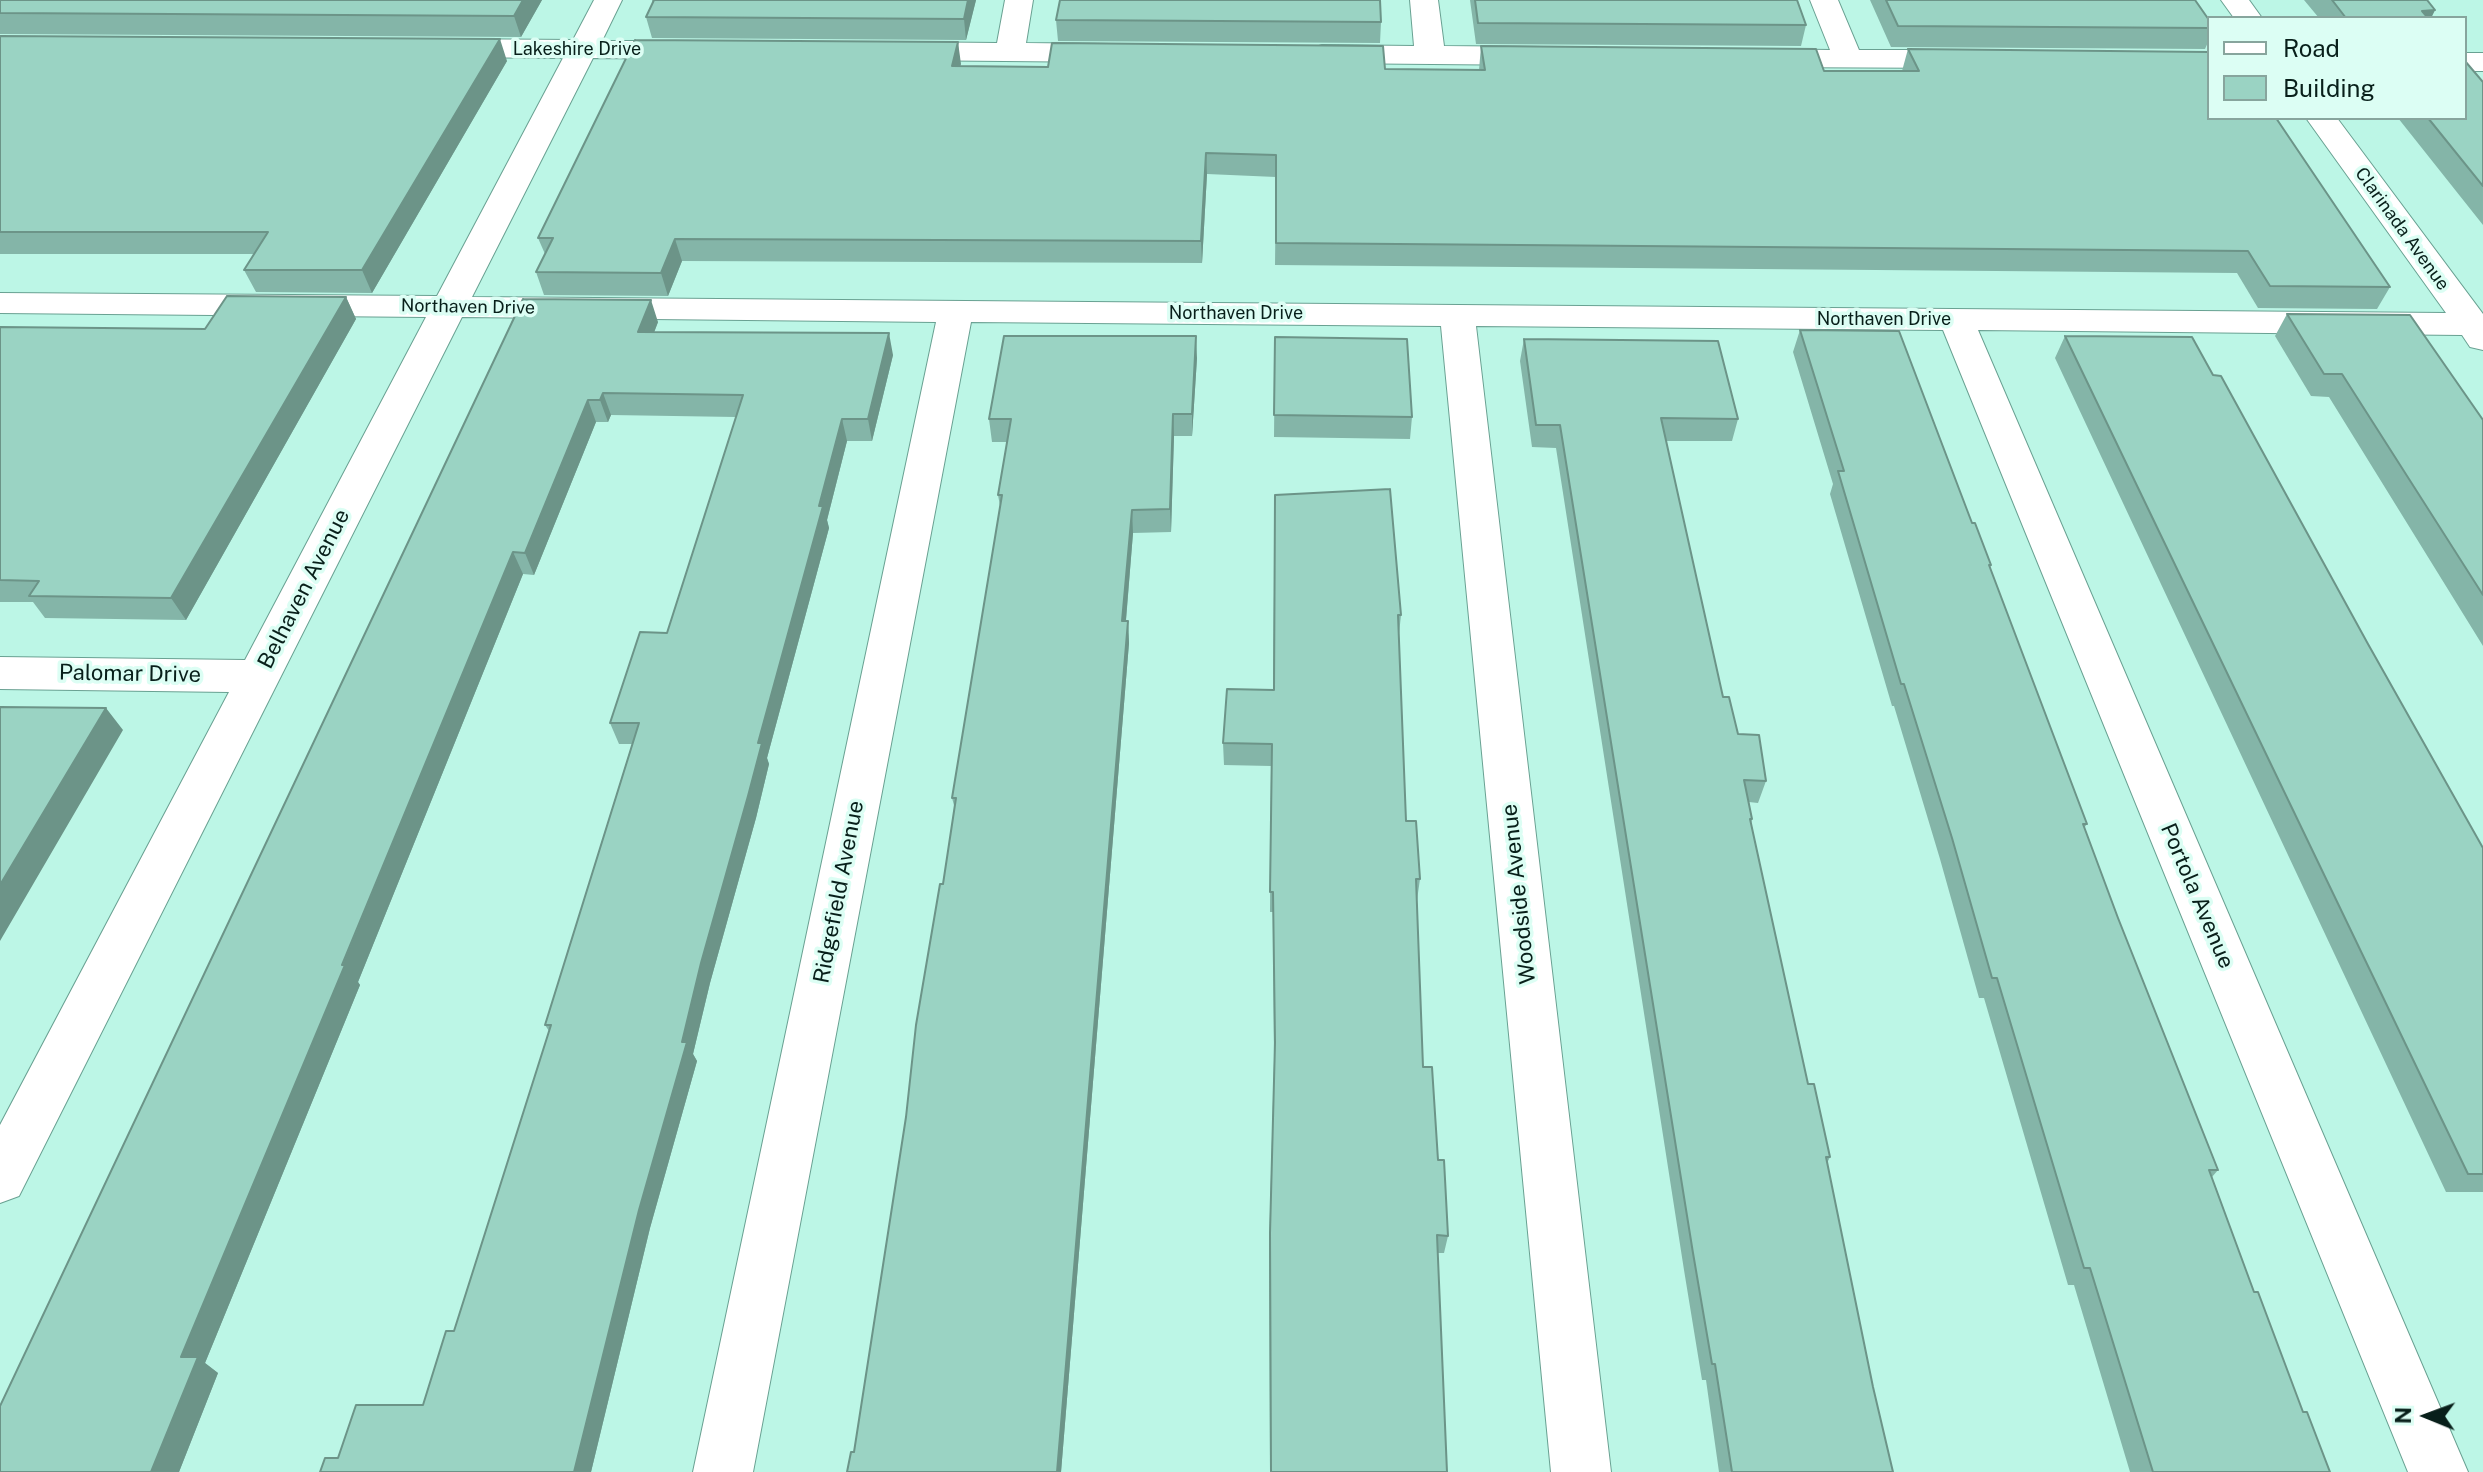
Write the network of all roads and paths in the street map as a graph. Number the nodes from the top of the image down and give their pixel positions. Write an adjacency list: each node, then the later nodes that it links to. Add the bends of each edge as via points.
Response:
1 (608, 0): 6 (street, Belhaven Avenue)
2 (1019, 0): 9 (street)
3 (1424, 0): 12 (street)
4 (1824, 0): 15 (street)
5 (409, 48): 6 (street, Lakeshire Drive)
6 (583, 49): 7 (street, Lakeshire Drive); 19 (street, Belhaven Avenue)
7 (725, 50)
8 (867, 51): 9 (street)
9 (1010, 52): 10 (street)
10 (1134, 53)
11 (1290, 54): 12 (street)
12 (1430, 55): 13 (street)
13 (1569, 56)
14 (1724, 58): 15 (street)
15 (1848, 58): 16 (street)
16 (1989, 59)
17 (2322, 120): 23 (street, Clarinada Avenue)
18 (0, 303): 19 (street, Northaven Drive)
19 (450, 306): 20 (street, Northaven Drive); 25 (street, Belhaven Avenue)
20 (956, 311): 21 (street, Northaven Drive); 27 (street, Ridgefield Avenue)
21 (1457, 315): 22 (street, Northaven Drive); 28 (street, Woodside Avenue)
22 (1956, 320): 23 (street, Northaven Drive); 29 (street, Portola Avenue)
23 (2477, 332)
24 (0, 673): 25 (street, Palomar Drive)
25 (259, 676): 26 (street, Belhaven Avenue)
26 (0, 1178)
27 (723, 1472)
28 (1581, 1472)
29 (2438, 1472)

